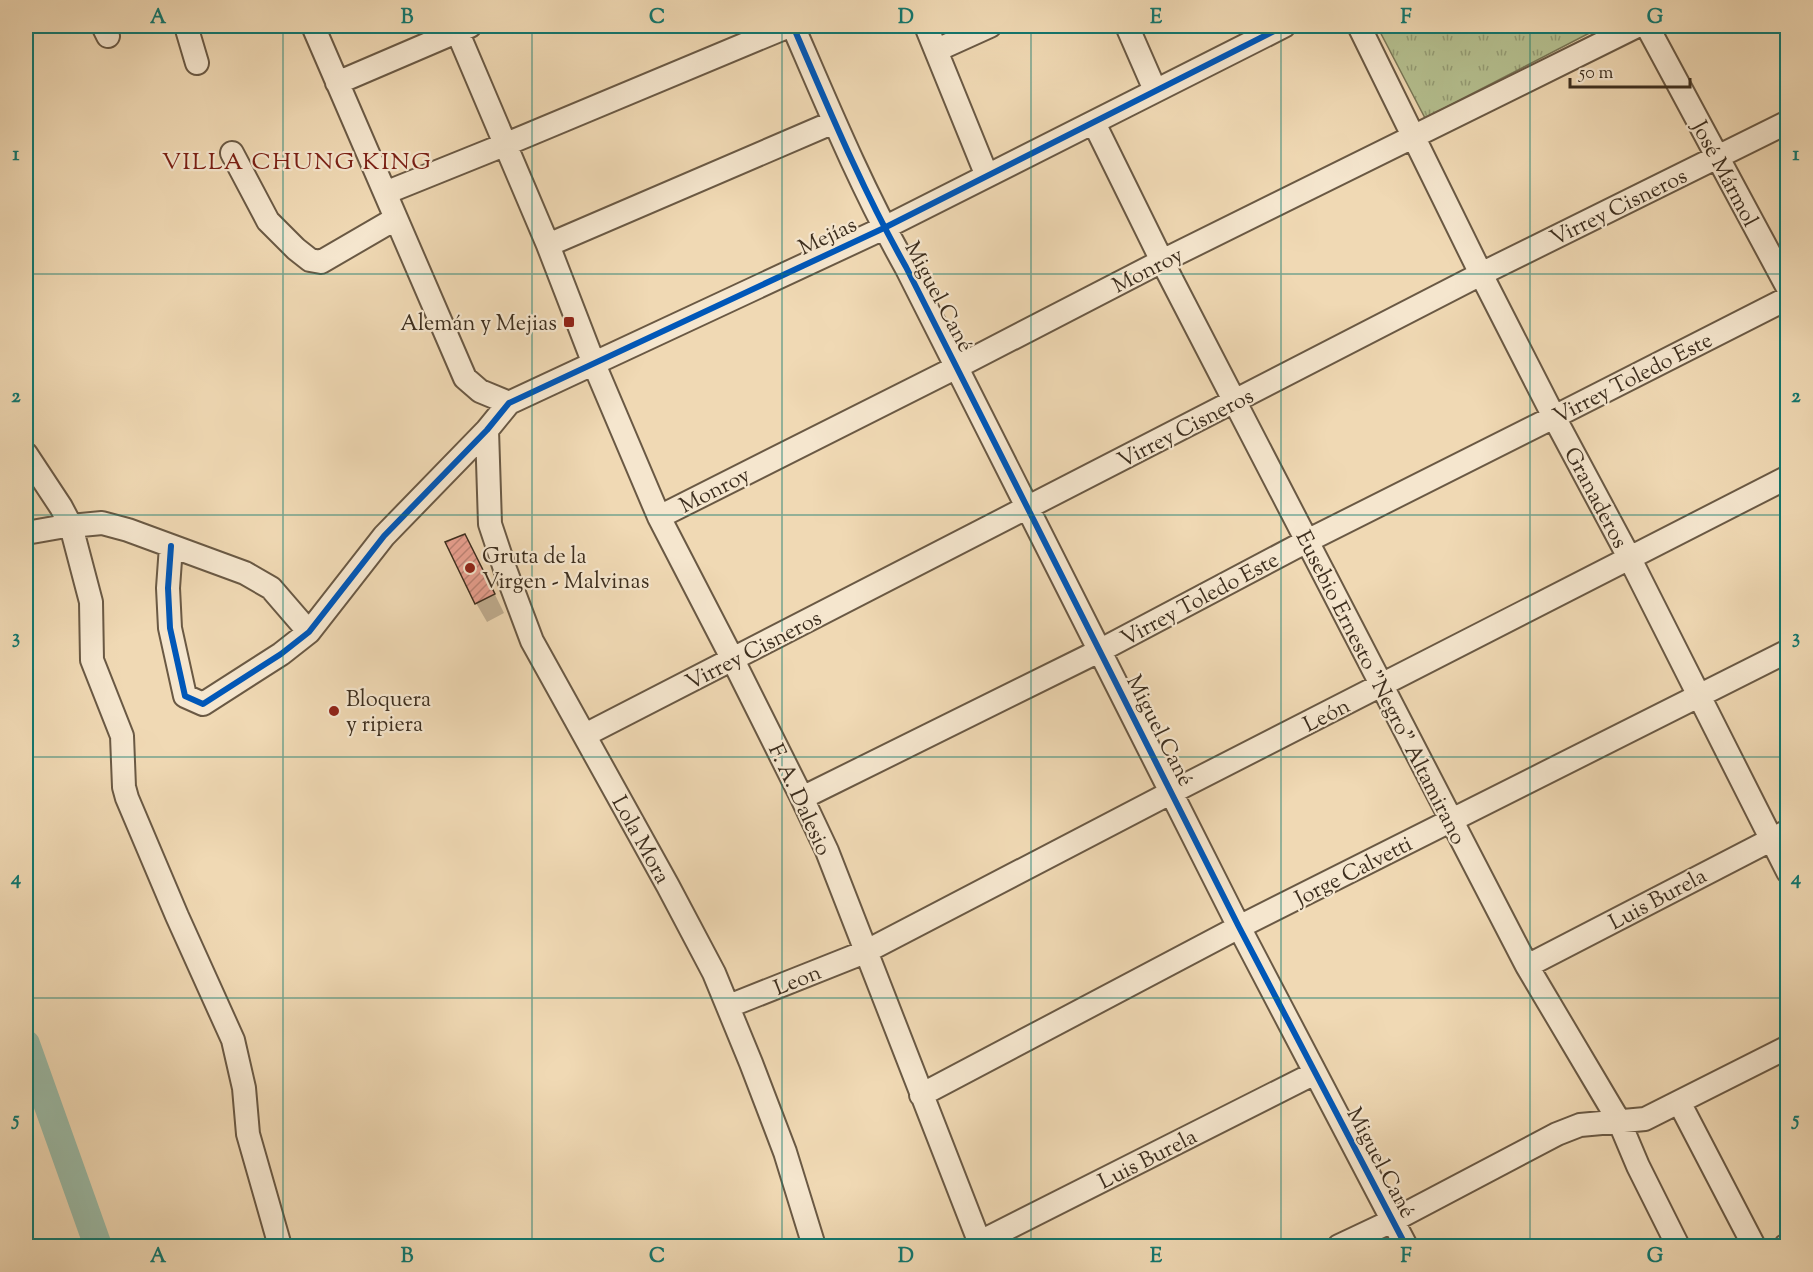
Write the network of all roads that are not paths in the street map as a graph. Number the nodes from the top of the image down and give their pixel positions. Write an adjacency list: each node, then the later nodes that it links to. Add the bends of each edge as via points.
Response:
1 (186, 26): 14 (street)
2 (314, 26): 15 (street)
3 (789, 26): 21 (street)
4 (793, 26): 17 (street, Miguel Cané)
5 (926, 26): 13 (street)
6 (990, 26): 13 (street)
7 (1127, 26): 16 (street)
8 (1284, 26): 16 (street, Mejías)
9 (1359, 26): 20 (street, Granaderos)
10 (1637, 26): 20 (street, Monroy)
11 (1647, 26): 23 (street, José Mármol)
12 (461, 27): 15 (street); 21 (street, F. A. Dalesio)
13 (937, 50): 24 (street)
14 (197, 63)
15 (337, 83): 25 (street)
16 (1155, 90): 19 (street, Mejías)
17 (834, 122): 27 (street, Miguel Cané); 28 (street)
18 (1788, 122): 23 (street, Virrey Cisneros)
19 (1094, 123): 24 (street, Mejías); 29 (street, Eusebio Ernesto "Negro" Altamirano)
20 (1413, 137): 29 (street, Monroy); 30 (street, Granaderos)
21 (504, 145): 25 (street); 28 (street, F. A. Dalesio)
22 (232, 153): 26 (street, via 268,221 310,260 321,262)
23 (1718, 157): 30 (street, Virrey Cisneros); 31 (street, José Mármol)
24 (987, 176): 27 (street, Mejías)
25 (385, 193): 26 (street)
26 (395, 219): 36 (street, via 465,378 480,391)
27 (884, 228): 33 (street, Mejías); 34 (street, Miguel Cané)
28 (548, 244): 33 (street, F. A. Dalesio)
29 (1162, 261): 34 (street, Monroy); 35 (street, Eusebio Ernesto "Negro" Altamirano)
30 (1481, 274): 35 (street, Virrey Cisneros); 37 (street, Granaderos)
31 (1788, 288)
32 (1788, 298): 37 (street, Virrey Toledo Este)
33 (594, 364): 36 (street, Mejías); 42 (street, F. A. Dalesio)
34 (957, 367): 41 (street, Miguel Cané); 42 (street, Monroy)
35 (1234, 401): 41 (street, Virrey Cisneros); 45 (street, Eusebio Ernesto "Negro" Altamirano)
36 (509, 403): 38 (street, Mejías)
37 (1554, 417): 45 (street, Virrey Toledo Este); 47 (street, Granaderos)
38 (487, 430): 48 (street, Mejías, via 384,536); 54 (street, Lola Mora, via 490,524 532,641)
39 (26, 454): 43 (street)
40 (1788, 477): 47 (street, León)
41 (1029, 508): 49 (street, Miguel Cané); 51 (street, Virrey Cisneros)
42 (659, 517): 51 (street, F. A. Dalesio)
43 (71, 526): 44 (street); 46 (street, via 102,523); 71 (street, via 91,602 92,660 122,736 127,798 234,1040 248,1134)
44 (26, 533)
45 (1306, 541): 49 (street, Virrey Toledo Este); 52 (street, Eusebio Ernesto "Negro" Altamirano)
46 (171, 546): 48 (street, via 244,573 271,588); 48 (street, Mejías, via 170,628 185,696 203,704)
47 (1630, 559): 52 (street, León); 53 (street, Granaderos)
48 (309, 632)
49 (1101, 650): 55 (street, Miguel Cané); 56 (street, Virrey Toledo Este)
50 (1788, 651): 53 (street, Jorge Calvetti)
51 (733, 660): 54 (street, Virrey Cisneros); 56 (street, F. A. Dalesio)
52 (1383, 685): 55 (street, León); 57 (street, Eusebio Ernesto "Negro" Altamirano)
53 (1699, 696): 57 (street, Jorge Calvetti); 58 (street, Granaderos)
54 (585, 735): 63 (street, Lola Mora)
55 (1172, 792): 60 (street, Miguel Cané); 61 (street, León)
56 (802, 798): 61 (street, F. A. Dalesio)
57 (1451, 821): 60 (street, Jorge Calvetti); 62 (street, Eusebio Ernesto "Negro" Altamirano)
58 (1779, 835): 59 (street, Granaderos); 62 (street, Luis Burela)
59 (1788, 872)
60 (1239, 927): 65 (street, Miguel Cané); 66 (street, Jorge Calvetti)
61 (865, 952): 63 (street, Leon); 66 (street, F. A. Dalesio)
62 (1527, 966): 68 (street, Eusebio Ernesto "Negro" Altamirano)
63 (729, 1006): 72 (street, Lola Mora, via 785,1152)
64 (1788, 1047): 67 (street)
65 (1315, 1073): 69 (street, Miguel Cané); 70 (street, Luis Burela)
66 (921, 1095): 70 (street, F. A. Dalesio)
67 (1679, 1102): 68 (street, via 1645,1119); 76 (street)
68 (1619, 1121): 69 (street, via 1580,1125 1557,1134); 75 (street, Eusebio Ernesto "Negro" Altamirano)
69 (1392, 1221): 73 (street); 74 (street, Miguel Cané)
70 (980, 1244)
71 (280, 1246)
72 (814, 1246)
73 (1339, 1246)
74 (1406, 1246)
75 (1678, 1246)
76 (1754, 1246)

